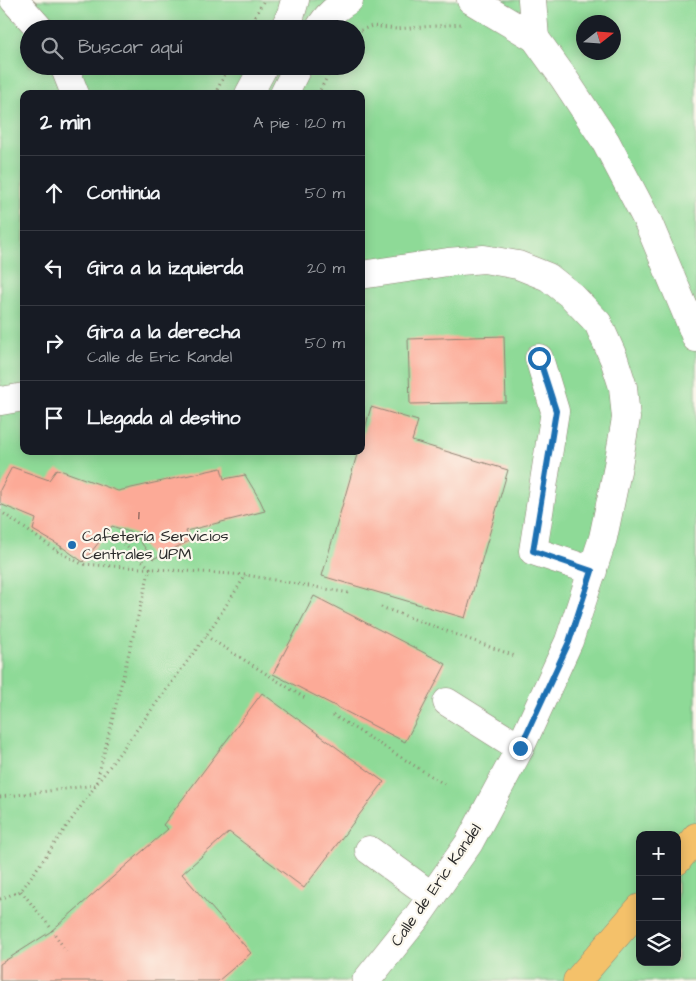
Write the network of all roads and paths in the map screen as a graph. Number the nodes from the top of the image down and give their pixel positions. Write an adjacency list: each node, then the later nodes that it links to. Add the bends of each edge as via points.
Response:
1 (14, 0): 7 (street)
2 (264, 0): 8 (path)
3 (295, 0): 9 (street)
4 (349, 0): 10 (street, via 334,9)
5 (532, 0): 12 (street)
6 (468, 12): 11 (path, via 442,26); 12 (street)
7 (32, 20)
8 (253, 20)
9 (288, 20)
10 (325, 20)
11 (365, 29)
12 (535, 38): 24 (street, via 606,142 648,222)
13 (67, 75): 18 (street)
14 (224, 75): 19 (path)
15 (260, 75): 20 (street)
16 (294, 75): 21 (street)
17 (328, 75): 22 (path)
18 (73, 90)
19 (216, 90)
20 (252, 90)
21 (286, 90)
22 (320, 90)
23 (365, 274): 33 (street, Calle de Eric Kandel, via 484,259 518,265 548,277 598,323 623,387 626,418 603,538)
24 (696, 338)
25 (539, 358): 33 (street, via 556,411 533,551)
26 (20, 398): 27 (street)
27 (0, 400)
28 (0, 511): 31 (path)
29 (115, 536): 32 (path)
30 (62, 547): 31 (path)
31 (57, 551): 32 (path, via 82,564)
32 (150, 568): 34 (path); 44 (path)
33 (592, 571): 42 (street, Calle de Eric Kandel, via 569,642)
34 (246, 575): 35 (path); 37 (path)
35 (349, 593)
36 (381, 607): 38 (path)
37 (206, 636): 39 (path); 44 (path)
38 (516, 656)
39 (305, 698)
40 (447, 702): 42 (street)
41 (333, 715): 43 (path)
42 (520, 748): 50 (street, Calle de Eric Kandel, via 469,843)
43 (444, 784)
44 (96, 785): 45 (path); 49 (path)
45 (0, 797)
46 (696, 836): 48 (highway)
47 (369, 850): 50 (street)
48 (681, 856)
49 (21, 891): 51 (path); 53 (path)
50 (432, 896): 54 (street, Calle de Eric Kandel)
51 (0, 899)
52 (636, 913): 55 (highway)
53 (66, 951)
54 (366, 981)
55 (576, 981)

